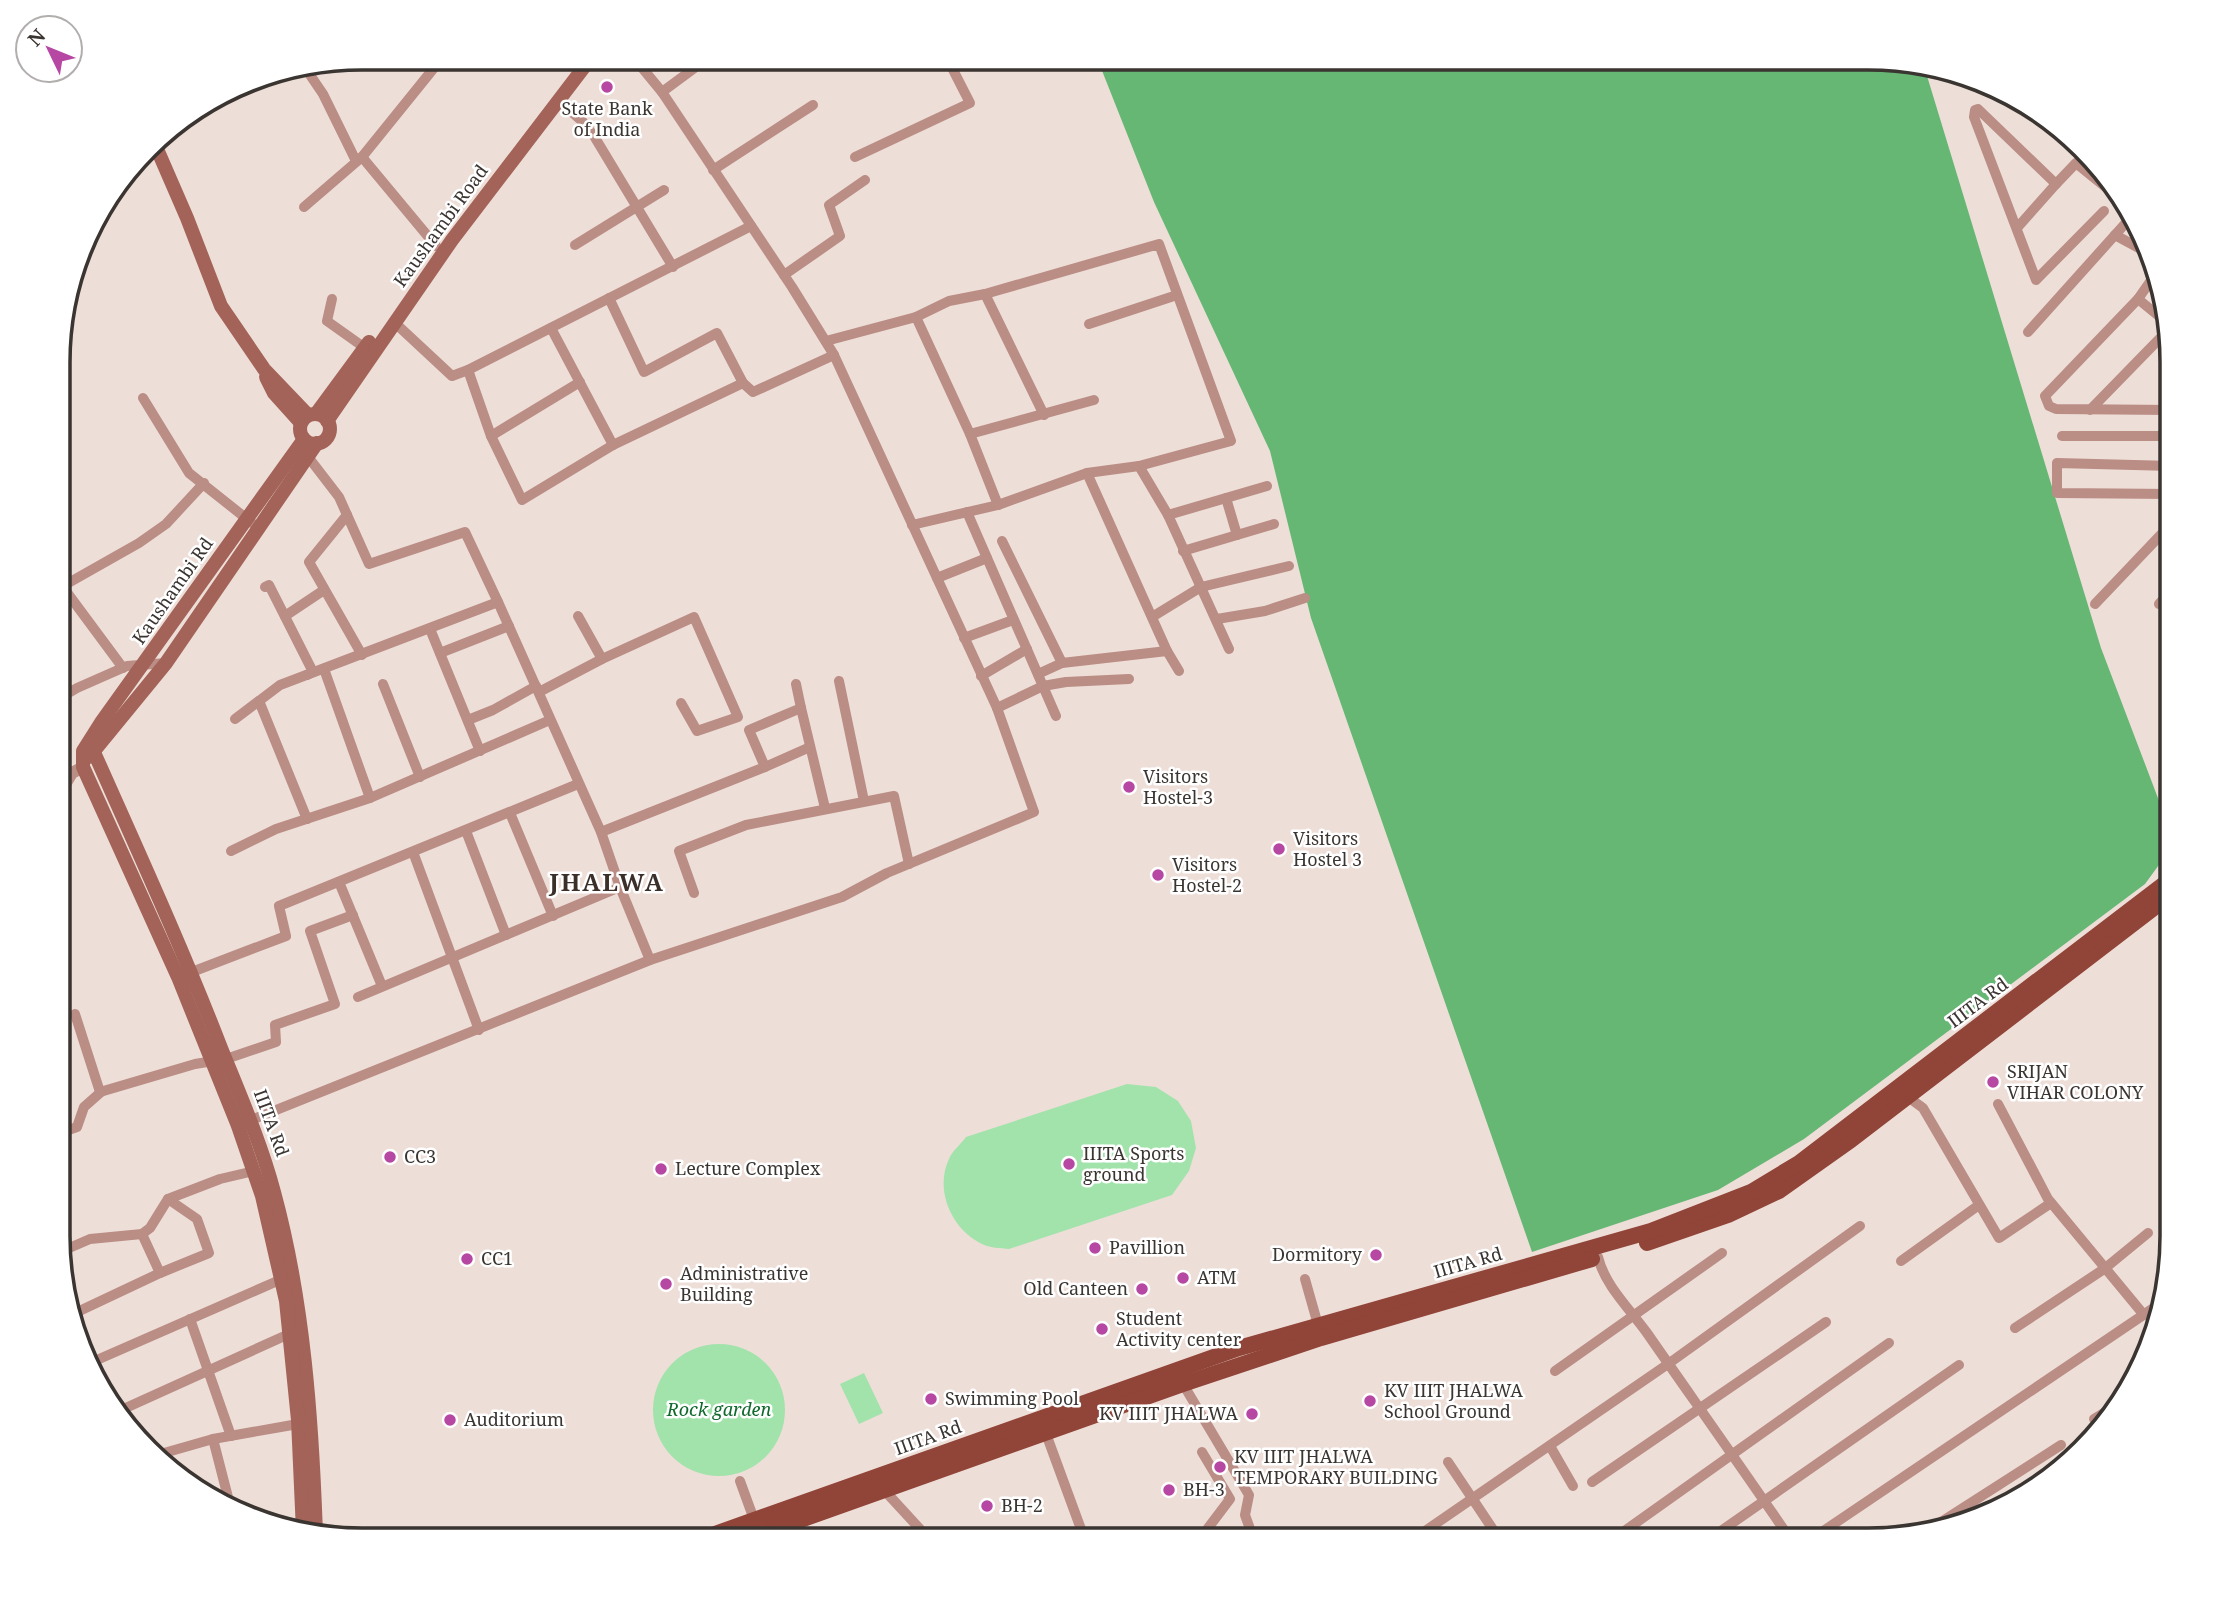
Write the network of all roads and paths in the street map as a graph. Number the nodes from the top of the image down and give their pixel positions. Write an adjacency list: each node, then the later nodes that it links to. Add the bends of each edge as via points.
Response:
1 (432, 70): 12 (street)
2 (570, 70): 27 (main road)
3 (582, 70): 9 (main road, Kaushambi Road)
4 (644, 70): 8 (street)
5 (692, 70): 8 (street)
6 (953, 70): 13 (street, via 970,103)
7 (310, 75): 12 (street, via 356,160)
8 (662, 92): 14 (street)
9 (558, 100): 19 (street, via 594,136); 39 (main road, Kaushambi Road)
10 (813, 105): 14 (street)
11 (158, 152): 55 (main road, via 221,306 264,369 274,393)
12 (362, 157): 20 (street); 27 (street)
13 (855, 157)
14 (713, 170): 23 (street)
15 (865, 180): 30 (street, via 829,205 840,236)
16 (2096, 180): 17 (street, via 2076,163)
17 (2056, 184): 24 (street); 24 (street, via 1975,110)
18 (664, 190): 19 (street)
19 (635, 207): 26 (street); 29 (street)
20 (304, 208)
21 (2104, 211): 24 (street, via 2036,280)
22 (2125, 224): 25 (street)
23 (751, 226): 29 (street); 30 (street)
24 (2018, 228)
25 (2115, 235): 28 (street); 42 (street)
26 (575, 245)
27 (436, 247): 45 (main road)
28 (2136, 247)
29 (673, 267): 34 (street)
30 (784, 275): 44 (street)
31 (2149, 283): 36 (street)
32 (985, 294): 33 (street, via 1159,244); 38 (street, via 949,301); 54 (street)
33 (1177, 295): 40 (street); 63 (street, via 1231,441)
34 (609, 298): 41 (street); 49 (street, via 644,372 717,333)
35 (332, 299): 45 (street, via 327,321)
36 (2138, 299): 37 (street); 52 (street, via 2045,396 2056,409)
37 (2156, 314)
38 (916, 317): 44 (street); 56 (street)
39 (394, 322): 47 (street, via 452,376); 55 (main road, Kaushambi Road)
40 (1089, 324)
41 (551, 328): 47 (street); 48 (street)
42 (2028, 332)
43 (2159, 339): 52 (street)
44 (825, 341): 46 (street)
45 (365, 348): 55 (main road)
46 (834, 355): 49 (street, via 752,392); 76 (street)
47 (468, 370): 57 (street)
48 (580, 382): 57 (street); 61 (street)
49 (743, 383): 61 (street)
50 (143, 398): 66 (street, via 189,473)
51 (1094, 400): 54 (street)
52 (2090, 410): 53 (street)
53 (2160, 410)
54 (1044, 415): 56 (street)
55 (313, 418): 60 (main road, via 300,433); 60 (main road, via 329,433 324,440)
56 (970, 434): 70 (street)
57 (491, 436): 61 (street, via 522,500)
58 (2062, 436): 59 (street)
59 (2160, 436)
60 (311, 441): 62 (main road); 74 (main road, Kaushambi Rd)
61 (613, 445)
62 (309, 458): 72 (street, via 339,496); 77 (main road)
63 (1139, 466): 65 (street); 73 (street)
64 (2160, 466): 68 (street, via 2057,463 2057,493)
65 (1087, 473): 70 (street); 95 (street)
66 (204, 483): 74 (street); 85 (street, via 166,524)
67 (1267, 486): 69 (street)
68 (2160, 494)
69 (1226, 498): 73 (street); 78 (street)
70 (998, 505): 71 (street)
71 (967, 512): 76 (street); 82 (street)
72 (347, 515): 88 (street, via 309,562); 91 (street, via 369,564 465,532)
73 (1168, 515): 81 (street)
74 (247, 519): 77 (street); 109 (main road, Kaushambi Rd)
75 (1274, 524): 78 (street)
76 (912, 526): 84 (street)
77 (260, 529): 107 (main road)
78 (1237, 535): 81 (street)
79 (2160, 540): 92 (street)
80 (1002, 541): 108 (street)
81 (1183, 551): 87 (street)
82 (987, 558): 84 (street); 97 (street)
83 (1289, 566): 87 (street)
84 (937, 578): 100 (street)
85 (70, 580)
86 (265, 587): 93 (street, via 269,585)
87 (1201, 587): 95 (street); 96 (street)
88 (324, 590): 93 (street); 105 (street)
89 (70, 595): 110 (street)
90 (1305, 598): 96 (street)
91 (498, 602): 98 (street); 99 (street)
92 (2095, 604)
93 (285, 616): 114 (street, via 313,672)
94 (578, 616): 106 (street)
95 (1152, 617): 103 (street)
96 (1217, 619): 102 (street)
97 (1013, 620): 100 (street); 101 (street)
98 (509, 625): 104 (street); 121 (street)
99 (430, 629): 104 (street); 105 (street)
100 (964, 638): 115 (street)
101 (1027, 649): 113 (street); 115 (street)
102 (1229, 649)
103 (1167, 651): 108 (street); 112 (street)
104 (440, 653): 129 (street)
105 (362, 654): 111 (street)
106 (602, 659): 121 (street); 124 (street, via 694,617 738,717 697,731)
107 (166, 663): 109 (street); 132 (main road)
108 (1062, 663): 113 (street)
109 (145, 664): 110 (street); 134 (main road, Kaushambi Rd, via 83,751)
110 (123, 668): 122 (street)
111 (324, 669): 114 (street); 139 (street)
112 (1179, 671)
113 (1038, 674): 120 (street)
114 (307, 675): 123 (street, via 280,685)
115 (981, 676): 126 (street)
116 (1129, 679): 120 (street)
117 (839, 681): 140 (street)
118 (383, 684): 137 (street)
119 (796, 684): 125 (street)
120 (1043, 686): 126 (street); 127 (street)
121 (538, 689): 129 (street); 130 (street)
122 (70, 691)
123 (259, 701): 128 (street); 143 (street)
124 (681, 703)
125 (801, 708): 131 (street); 135 (street, via 750,730)
126 (997, 708): 148 (street, via 1034,812)
127 (1056, 716)
128 (235, 719)
129 (468, 720): 133 (street)
130 (550, 720): 133 (street); 138 (street)
131 (810, 747): 135 (street); 141 (street)
132 (93, 750): 134 (main road); 159 (main road, IIITA Rd)
133 (480, 751): 137 (street)
134 (83, 767): 136 (street); 159 (main road, IIITA Rd)
135 (765, 767): 145 (street)
136 (70, 776)
137 (420, 777): 139 (street)
138 (578, 784): 142 (street); 145 (street)
139 (370, 797): 143 (street)
140 (864, 801): 141 (street); 148 (street, via 894,796)
141 (825, 808): 152 (street, via 746,825 679,850)
142 (510, 813): 144 (street); 155 (street)
143 (307, 819): 146 (street)
144 (466, 831): 147 (street); 156 (street)
145 (601, 832): 150 (street)
146 (231, 851)
147 (413, 852): 149 (street); 157 (street)
148 (909, 864): 158 (street, via 842,897)
149 (340, 882): 154 (street); 159 (street, via 279,906 286,936)
150 (620, 887): 155 (street); 158 (street)
151 (2160, 887): 177 (main road, IIITA Rd, via 1799,1163 1751,1192)
152 (694, 893)
153 (2160, 903): 166 (main road, IIITA Rd)
154 (353, 915): 160 (street); 164 (street, via 310,930 335,1004 275,1025 276,1042)
155 (553, 916): 156 (street)
156 (506, 935): 157 (street)
157 (453, 957): 160 (street); 163 (street)
158 (650, 960): 163 (street)
159 (184, 975): 164 (main road, IIITA Rd)
160 (382, 986): 161 (street)
161 (358, 997)
162 (75, 1014): 165 (street)
163 (479, 1030): 168 (street)
164 (219, 1061): 165 (street); 168 (main road, IIITA Rd)
165 (101, 1092): 169 (street)
166 (1908, 1097): 173 (street, via 1923,1108); 177 (main road, IIITA Rd, via 1779,1191 1728,1214)
167 (1998, 1104): 172 (street)
168 (244, 1123): 170 (main road, IIITA Rd); 225 (main road, IIITA Rd, via 274,1191 287,1244 313,1445)
169 (70, 1129)
170 (254, 1171): 171 (street); 184 (main road, IIITA Rd)
171 (168, 1199): 176 (street); 183 (street, via 197,1219 209,1253)
172 (2051, 1203): 173 (street, via 1999,1238); 182 (street)
173 (1979, 1205): 181 (street)
174 (1860, 1226): 197 (street)
175 (2148, 1233): 182 (street)
176 (142, 1234): 178 (street, via 90,1239); 183 (street)
177 (1653, 1236): 180 (main road, IIITA Rd); 193 (main road, IIITA Rd)
178 (71, 1247)
179 (1722, 1253): 188 (street)
180 (1598, 1257): 188 (street, via 1602,1275); 193 (main road, IIITA Rd)
181 (1901, 1261)
182 (2104, 1269): 189 (street); 192 (street)
183 (160, 1273): 186 (street)
184 (282, 1279): 190 (street); 194 (main road, IIITA Rd)
185 (1305, 1279): 193 (street)
186 (80, 1311)
187 (2150, 1311): 189 (street)
188 (1634, 1315): 197 (street); 200 (street)
189 (2144, 1315): 237 (street)
190 (190, 1319): 196 (street); 199 (street)
191 (1826, 1322): 203 (street)
192 (2015, 1328)
193 (1320, 1332): 201 (main road, IIITA Rd)
194 (289, 1334): 199 (street); 206 (main road, IIITA Rd)
195 (1889, 1343): 214 (street)
196 (98, 1360)
197 (1668, 1364): 203 (street); 211 (street)
198 (1959, 1365): 222 (street)
199 (208, 1371): 202 (street); 208 (street)
200 (1555, 1371)
201 (1181, 1377): 207 (main road, IIITA Rd); 231 (street, via 1249,1495 1245,1515)
202 (126, 1408)
203 (1700, 1408): 214 (street); 217 (street)
204 (2098, 1417): 205 (street)
205 (2094, 1419)
206 (298, 1424): 208 (street); 224 (main road, IIITA Rd)
207 (1043, 1425): 218 (main road, IIITA Rd); 229 (street)
208 (231, 1436): 209 (street)
209 (213, 1439): 213 (street); 220 (street)
210 (2061, 1445): 223 (street)
211 (1550, 1446): 219 (street); 221 (street)
212 (1202, 1452): 230 (street, via 1230,1499)
213 (165, 1453)
214 (1734, 1454): 222 (street); 234 (street)
215 (1448, 1462): 221 (street)
216 (740, 1481): 226 (street)
217 (1592, 1482)
218 (887, 1484): 227 (main road, IIITA Rd); 228 (street)
219 (1573, 1486)
220 (227, 1495)
221 (1473, 1499): 232 (street); 233 (street)
222 (1764, 1501): 235 (street); 236 (street)
223 (1950, 1516)
224 (303, 1521)
225 (316, 1524)
226 (751, 1528)
227 (763, 1528)
228 (921, 1528)
229 (1081, 1528)
230 (1208, 1528)
231 (1250, 1528)
232 (1430, 1528)
233 (1492, 1528)
234 (1629, 1528)
235 (1726, 1528)
236 (1783, 1528)
237 (1828, 1528)

